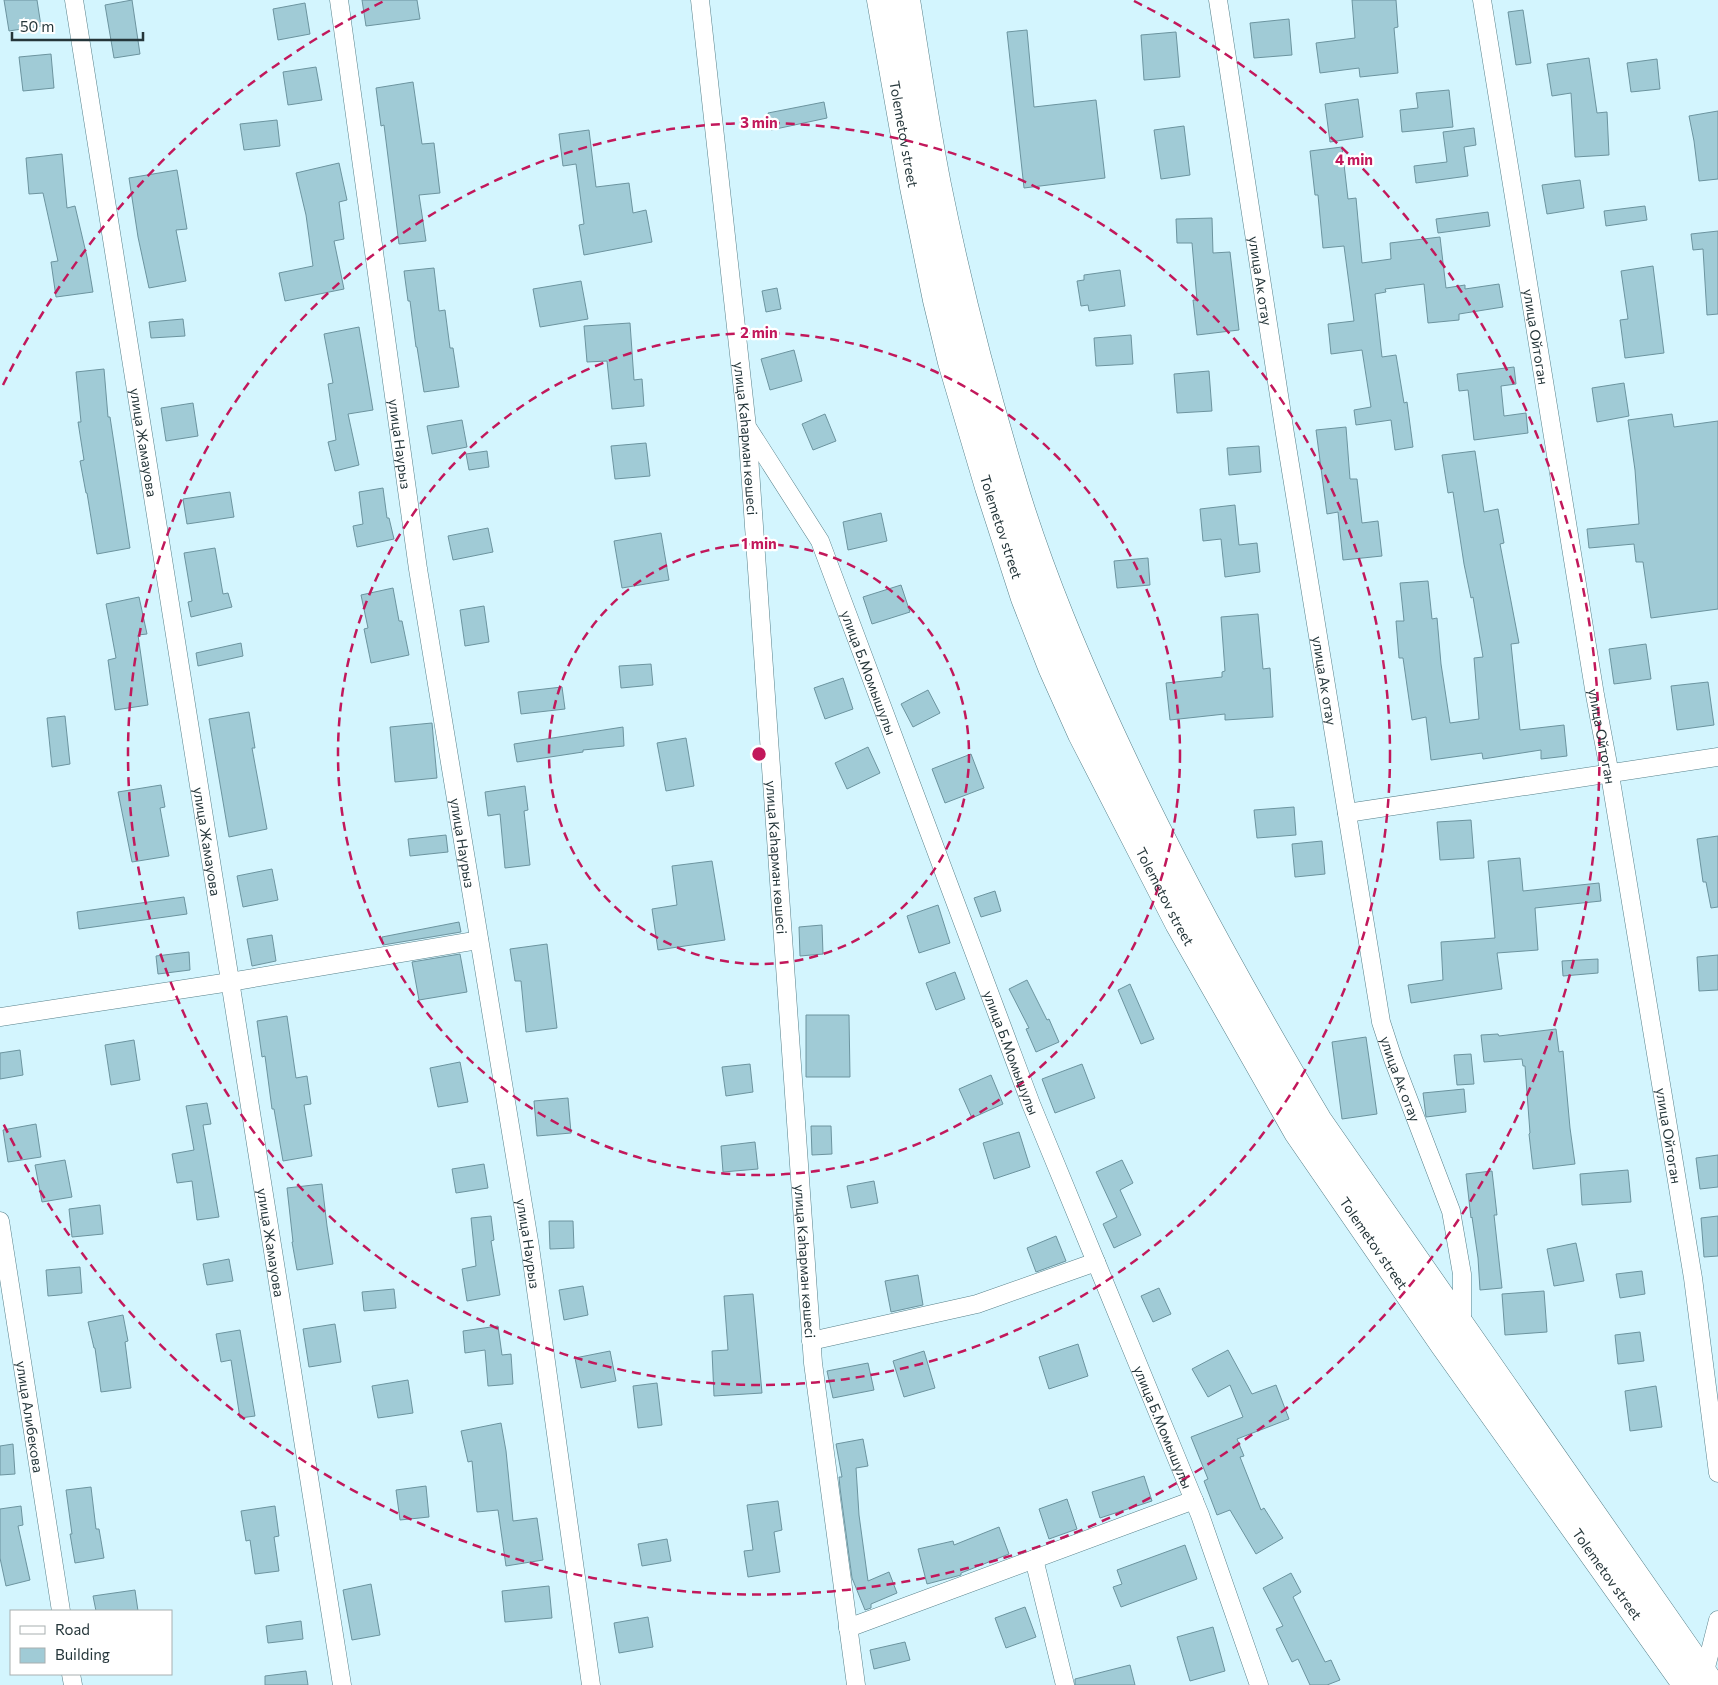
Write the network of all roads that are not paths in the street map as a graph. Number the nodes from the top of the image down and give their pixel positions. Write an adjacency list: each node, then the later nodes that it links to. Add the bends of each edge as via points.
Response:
1 (74, 0): 13 (street, улица Жамауова)
2 (339, 0): 12 (street, улица Наурыз, via 418,568)
3 (700, 0): 8 (street, улица Каһарман көшесі)
4 (881, 0): 17 (main road, Tolemetov street, via 936,300 989,487 1052,667 1179,923 1298,1132)
5 (906, 0): 17 (main road, Tolemetov street, via 937,185 977,361 1012,481 1077,658 1154,825 1197,909 1318,1121)
6 (1218, 0): 11 (street, улица Ак отау)
7 (1482, 0): 10 (street, улица Ойтоган)
8 (747, 428): 16 (street, улица Б.Момышулы, via 820,541 1031,1104); 18 (street, улица Каһарман көшесі)
9 (1718, 757): 10 (street)
10 (1610, 775): 11 (street); 19 (street, улица Ойтоган, via 1691,1268)
11 (1347, 813): 17 (street, улица Ак отау, via 1381,1022 1452,1211 1462,1274)
12 (479, 940): 13 (street); 27 (street, улица Наурыз, via 530,1247)
13 (230, 982): 14 (street); 26 (street, улица Жамауова)
14 (0, 1017)
15 (0, 1222): 22 (street, улица Алибекова)
16 (1096, 1262): 18 (street, via 976,1304); 20 (street, улица Б.Момышулы)
17 (1453, 1335): 25 (main road, Tolemetov street)
18 (811, 1341): 24 (street, улица Каһарман көшесі)
19 (1718, 1473)
20 (1194, 1500): 21 (street); 30 (street, улица Б.Момышулы)
21 (1034, 1559): 24 (street); 29 (street)
22 (61, 1610)
23 (1718, 1620): 25 (street)
24 (848, 1628): 28 (street, улица Каһарман көшесі)
25 (1701, 1682)
26 (342, 1685)
27 (591, 1685)
28 (856, 1685)
29 (1065, 1685)
30 (1259, 1685)

